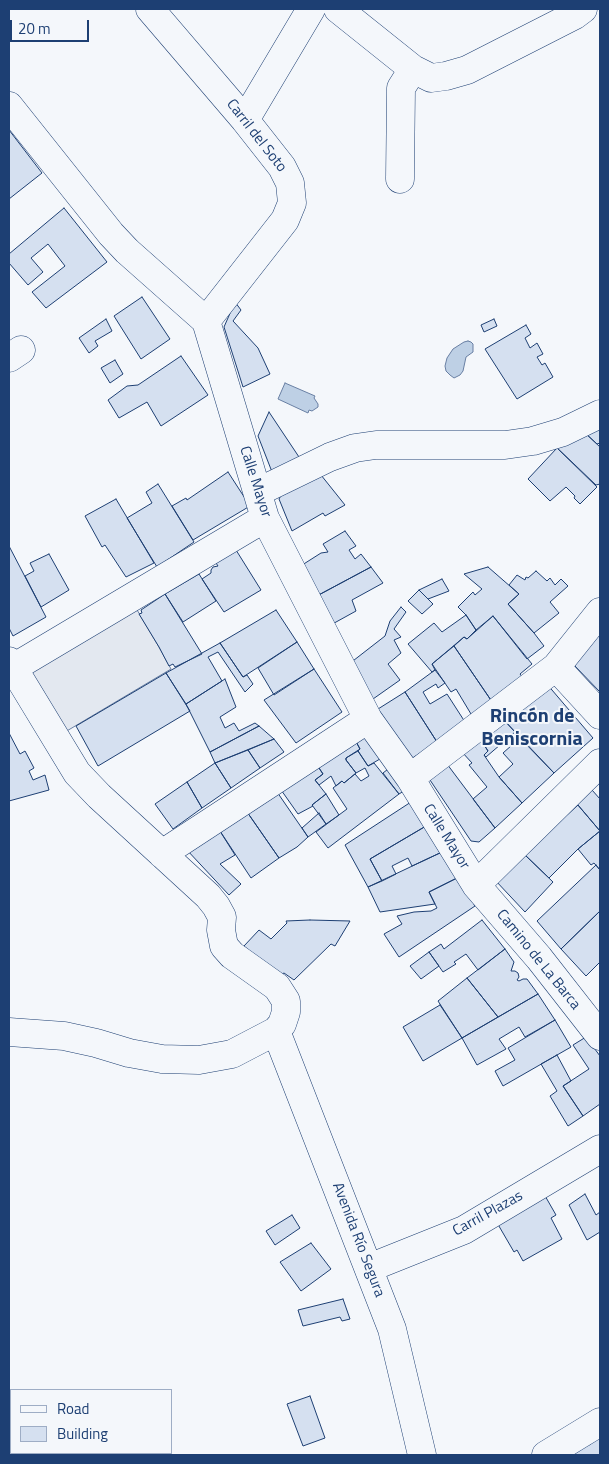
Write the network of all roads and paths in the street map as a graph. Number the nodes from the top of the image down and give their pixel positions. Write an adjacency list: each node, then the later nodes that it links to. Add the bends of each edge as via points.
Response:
1 (150, 9): 7 (street, Carril del Soto)
2 (311, 9): 7 (street)
3 (338, 9): 5 (street)
4 (583, 9): 5 (street, via 466,70 431,78)
5 (413, 69): 8 (street, via 401,88)
6 (9, 106): 9 (street, via 116,240)
7 (245, 120): 9 (street, Carril del Soto, via 282,167 290,183 292,203 285,220)
8 (400, 179)
9 (206, 321): 11 (street, Calle Mayor)
10 (600, 414): 11 (street, via 564,432 534,441 505,445 376,445 355,448 330,457)
11 (262, 505): 13 (street); 16 (street, Calle Mayor)
12 (600, 612): 14 (street)
13 (11, 664): 19 (street, via 77,773)
14 (556, 667): 15 (street); 18 (street)
15 (600, 715)
16 (368, 719): 18 (street, Calle Mayor); 19 (street)
17 (600, 763): 20 (street)
18 (410, 778): 20 (street, Calle Mayor)
19 (162, 854): 21 (street, via 216,906 222,917 224,946 277,987 286,1001 286,1012)
20 (476, 884): 23 (street, Camino de La Barca)
21 (276, 1031): 22 (street, via 232,1054 199,1060 162,1059 64,1036); 25 (street, Avenida Río Segura)
22 (9, 1032)
23 (600, 1036)
24 (600, 1149): 25 (street, Carril Plazas, via 464,1230)
25 (369, 1268): 27 (street, Avenida Río Segura, via 392,1329)
26 (600, 1422): 28 (street)
27 (422, 1455)
28 (546, 1455)

